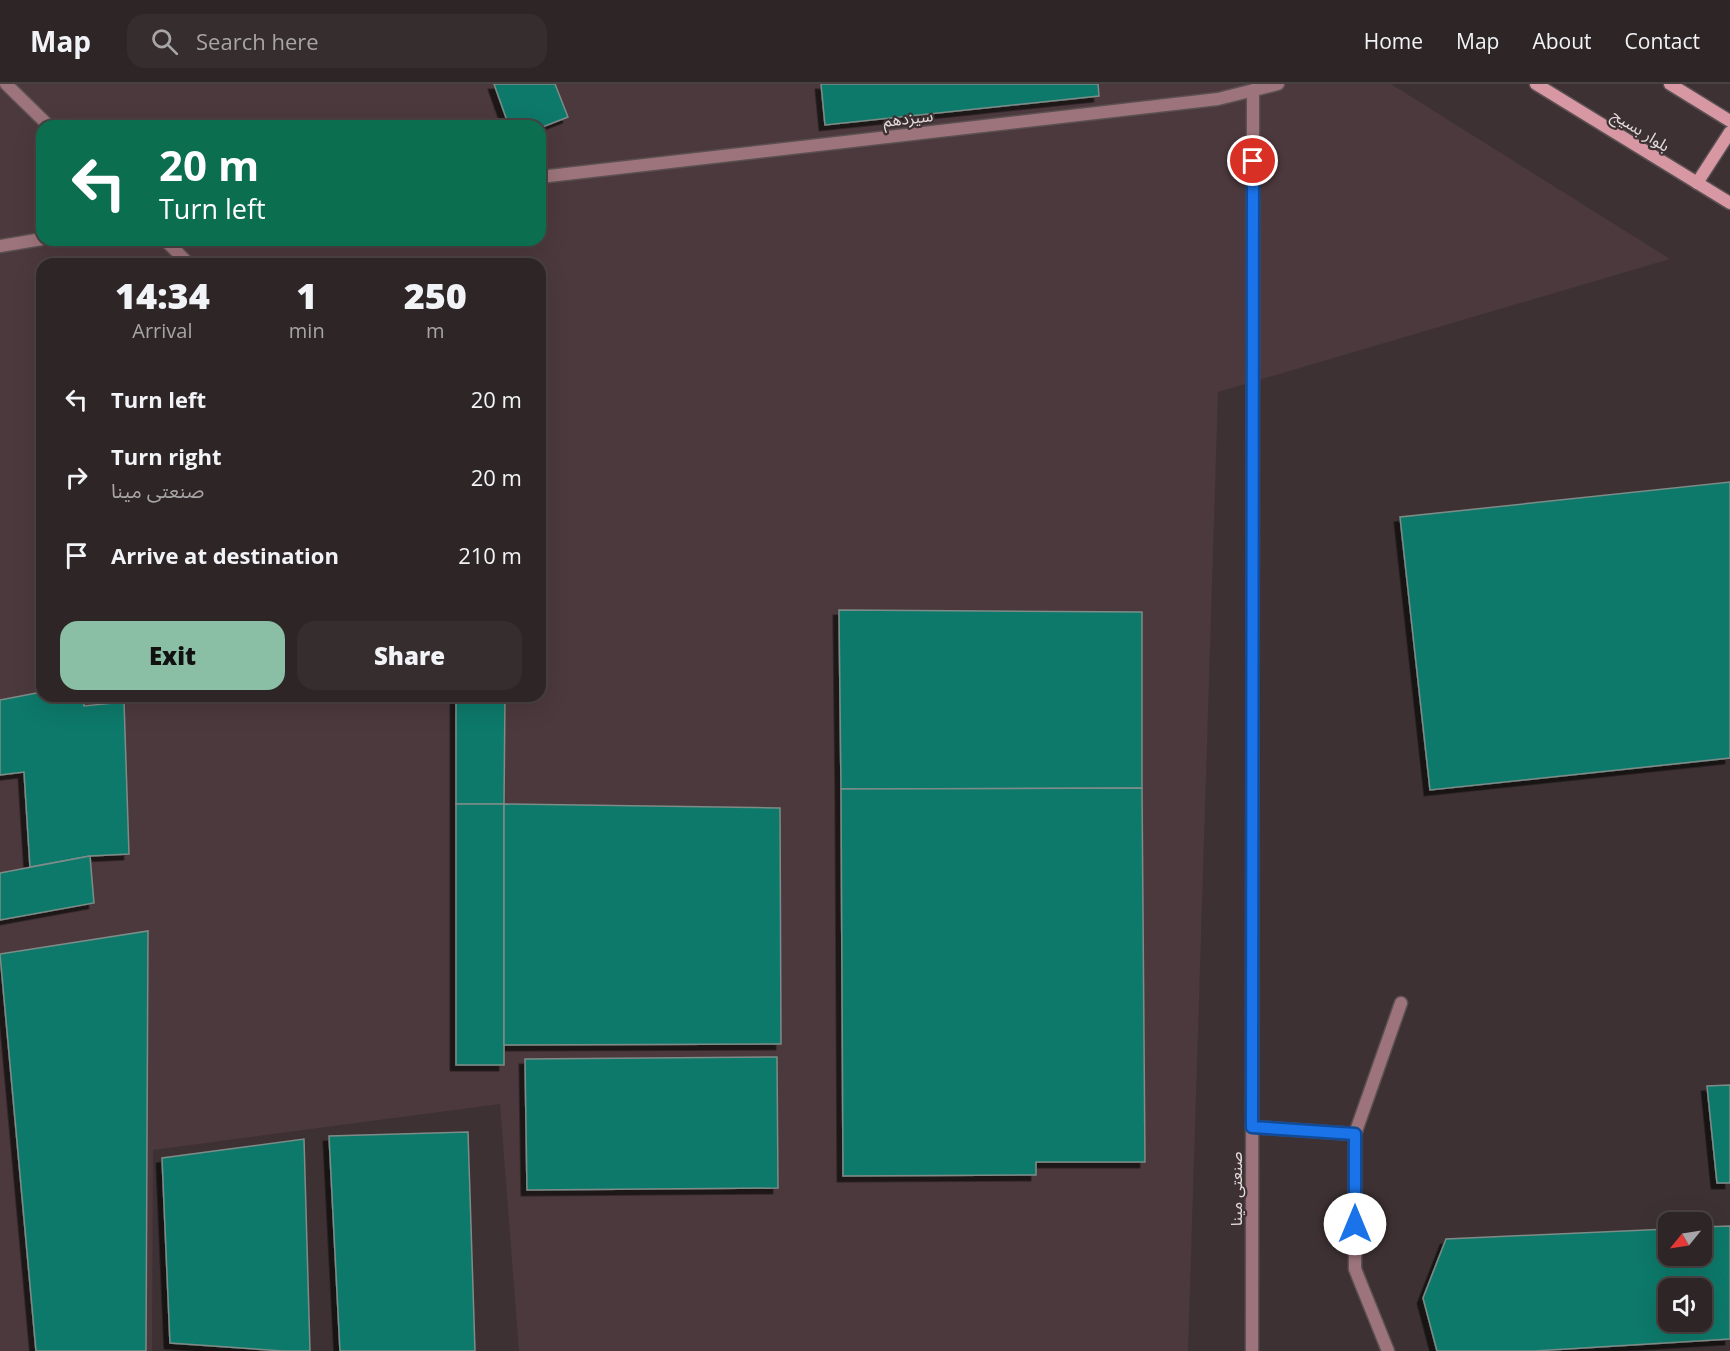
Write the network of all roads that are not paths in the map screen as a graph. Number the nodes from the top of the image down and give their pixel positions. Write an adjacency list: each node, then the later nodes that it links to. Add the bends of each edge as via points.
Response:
1 (6, 84): 6 (street)
2 (1278, 84): 5 (street, سیزدهم)
3 (1536, 84): 10 (main road, بلوار بسیج)
4 (1670, 84): 7 (main road)
5 (1253, 90): 9 (street, سیزدهم, via 1218,99); 17 (street, صنعتی مینا)
6 (43, 120)
7 (1730, 121)
8 (1730, 132): 10 (main road)
9 (546, 176)
10 (1697, 183): 11 (main road, بلوار بسیج)
11 (1730, 203)
12 (36, 240): 13 (street)
13 (0, 246)
14 (171, 246): 15 (street)
15 (183, 258)
16 (1401, 1003): 18 (street)
17 (1252, 1127): 18 (street); 19 (street, صنعتی مینا)
18 (1355, 1134): 20 (street, via 1355,1269)
19 (1252, 1351)
20 (1388, 1351)

